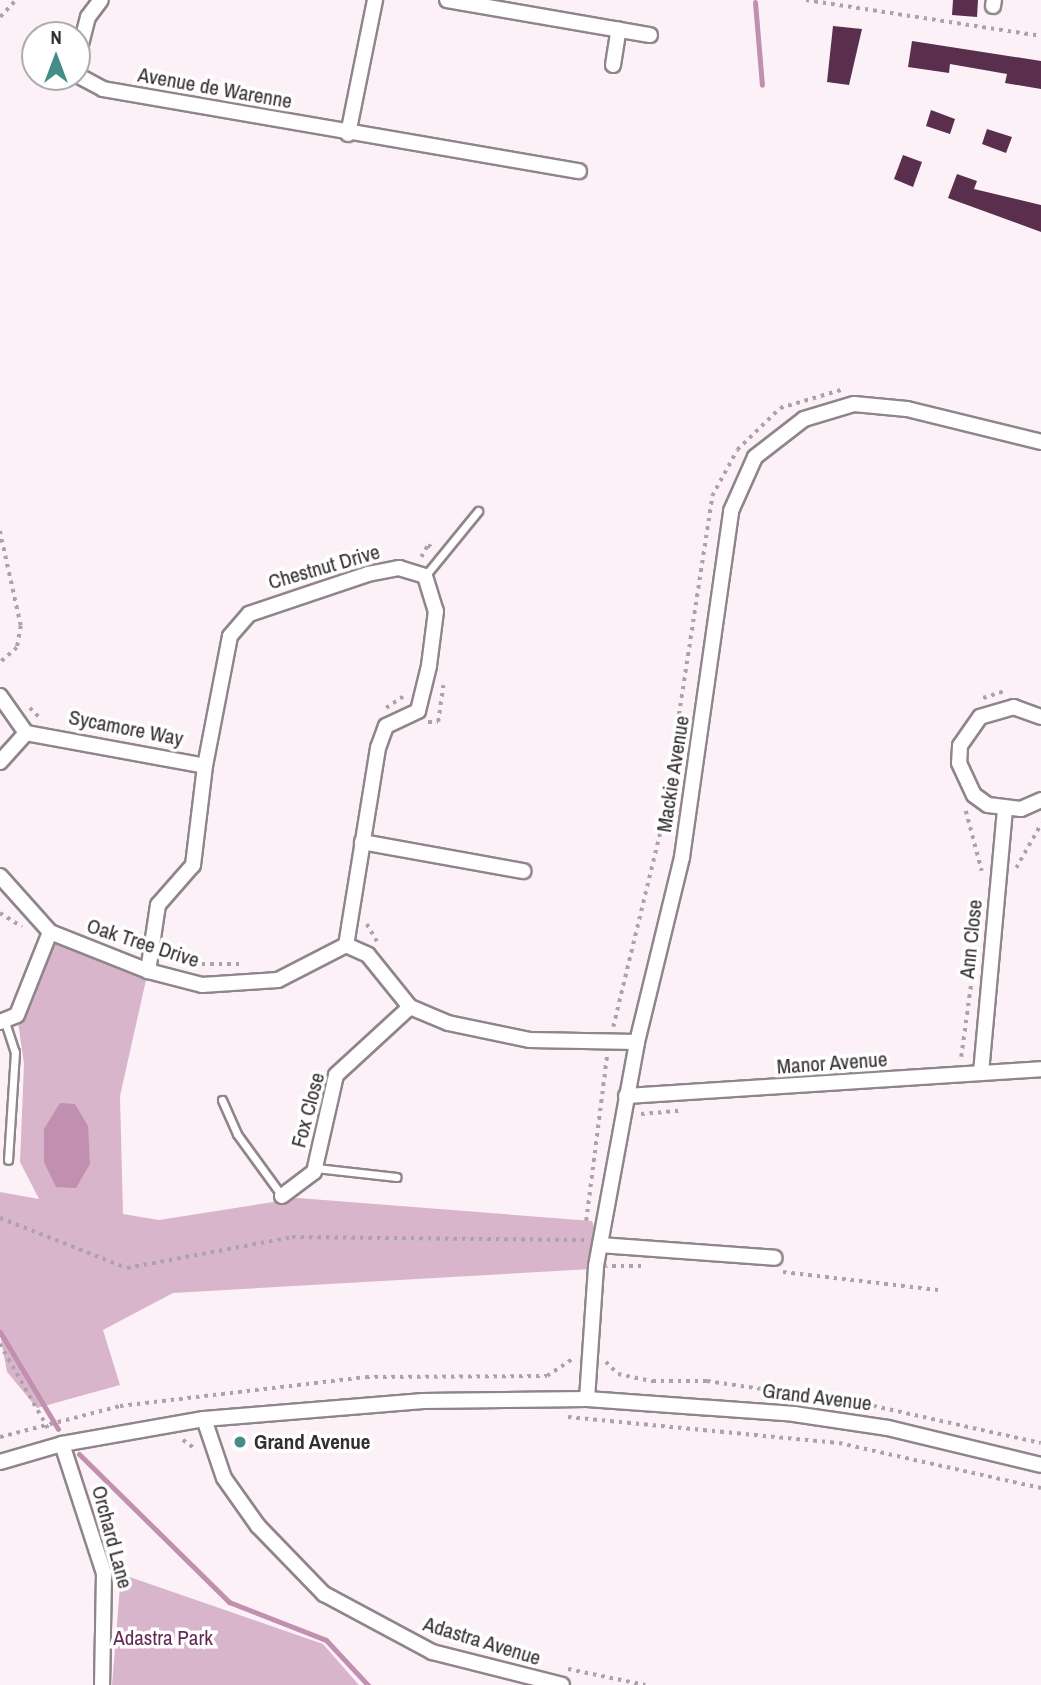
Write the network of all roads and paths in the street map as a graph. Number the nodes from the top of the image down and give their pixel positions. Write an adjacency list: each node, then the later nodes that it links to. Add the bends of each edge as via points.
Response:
1 (16, 0): 6 (path)
2 (101, 0): 7 (street)
3 (375, 0): 13 (street)
4 (447, 0): 8 (street)
5 (806, 0): 10 (path)
6 (0, 17)
7 (87, 21)
8 (618, 29): 9 (street); 11 (street)
9 (650, 35)
10 (1041, 36)
11 (613, 65)
12 (91, 83): 13 (street, Avenue de Warenne, via 103,89)
13 (348, 134): 14 (street, Avenue de Warenne)
14 (579, 171)
15 (1041, 442): 58 (street, Mackie Avenue, via 907,409 854,404 804,419 755,457 731,511 682,857)
16 (478, 511): 18 (lane)
17 (0, 531): 21 (path, via 21,626 17,648)
18 (445, 556): 19 (path, via 429,545 419,560); 20 (lane)
19 (410, 559)
20 (425, 576): 34 (street, Chestnut Drive, via 399,568 368,574 249,614 230,636); 38 (street, via 436,611 418,711 386,726 371,781)
21 (0, 663)
22 (444, 671): 30 (path, via 438,722)
23 (412, 691): 28 (path)
24 (1014, 692): 27 (path)
25 (0, 696): 32 (street)
26 (20, 698): 31 (path)
27 (978, 702)
28 (381, 714)
29 (1041, 717): 37 (street, via 1014,707 996,709 974,723 960,746 959,763 974,795)
30 (417, 723)
31 (50, 727)
32 (26, 733): 33 (street); 34 (street, Sycamore Way)
33 (0, 762)
34 (205, 766): 52 (street, Sycamore Way, via 193,865 158,905)
35 (1041, 800): 37 (street)
36 (965, 807): 41 (path)
37 (1005, 810): 61 (street, Ann Close)
38 (362, 842): 39 (street); 45 (street)
39 (523, 870)
40 (0, 876): 47 (street, Oak Tree Drive)
41 (981, 886)
42 (368, 912): 44 (path)
43 (0, 913): 46 (path)
44 (366, 925): 45 (path); 49 (path)
45 (349, 928): 48 (street)
46 (28, 931)
47 (50, 932): 52 (street, Oak Tree Drive); 55 (street, via 16,1015)
48 (346, 945): 52 (street, Oak Tree Drive, via 278,980 202,985); 54 (street, via 368,955)
49 (380, 946)
50 (178, 964): 51 (path)
51 (246, 964)
52 (148, 971)
53 (972, 972): 59 (path)
54 (410, 1007): 58 (street, via 530,1040); 67 (street, Fox Close, via 336,1075)
55 (2, 1022): 66 (lane, via 15,1052)
56 (612, 1028): 57 (path)
57 (606, 1030)
58 (637, 1042): 62 (street, Mackie Avenue)
59 (961, 1057)
60 (1041, 1069): 61 (street, Manor Avenue)
61 (981, 1073): 63 (street, Manor Avenue)
62 (626, 1096): 63 (street, Manor Avenue); 71 (street, Mackie Avenue)
63 (642, 1096): 65 (path)
64 (222, 1101): 69 (lane, via 237,1135)
65 (638, 1125)
66 (8, 1160)
67 (315, 1168): 68 (lane); 69 (street, Fox Close, via 302,1186)
68 (396, 1177)
69 (282, 1196)
70 (0, 1218): 71 (path, via 127,1268 292,1237 584,1240)
71 (608, 1246): 72 (street); 73 (path); 77 (street, Mackie Avenue)
72 (775, 1258)
73 (612, 1272)
74 (0, 1344): 81 (path)
75 (605, 1348): 76 (path)
76 (604, 1360)
77 (587, 1399): 80 (street, Grand Avenue, via 423,1401); 85 (street, Grand Avenue, via 794,1414 888,1428)
78 (85, 1412): 81 (path)
79 (564, 1417): 86 (path, via 839,1443)
80 (204, 1419): 83 (street, Grand Avenue); 89 (street, Adastra Avenue, via 224,1478 258,1527 324,1594 432,1652)
81 (44, 1424): 82 (path)
82 (0, 1437)
83 (62, 1444): 84 (street, Grand Avenue); 88 (street, Orchard Lane, via 104,1573)
84 (0, 1462)
85 (1041, 1465)
86 (1041, 1488)
87 (558, 1667): 90 (path)
88 (102, 1685)
89 (562, 1685)
90 (645, 1685)

